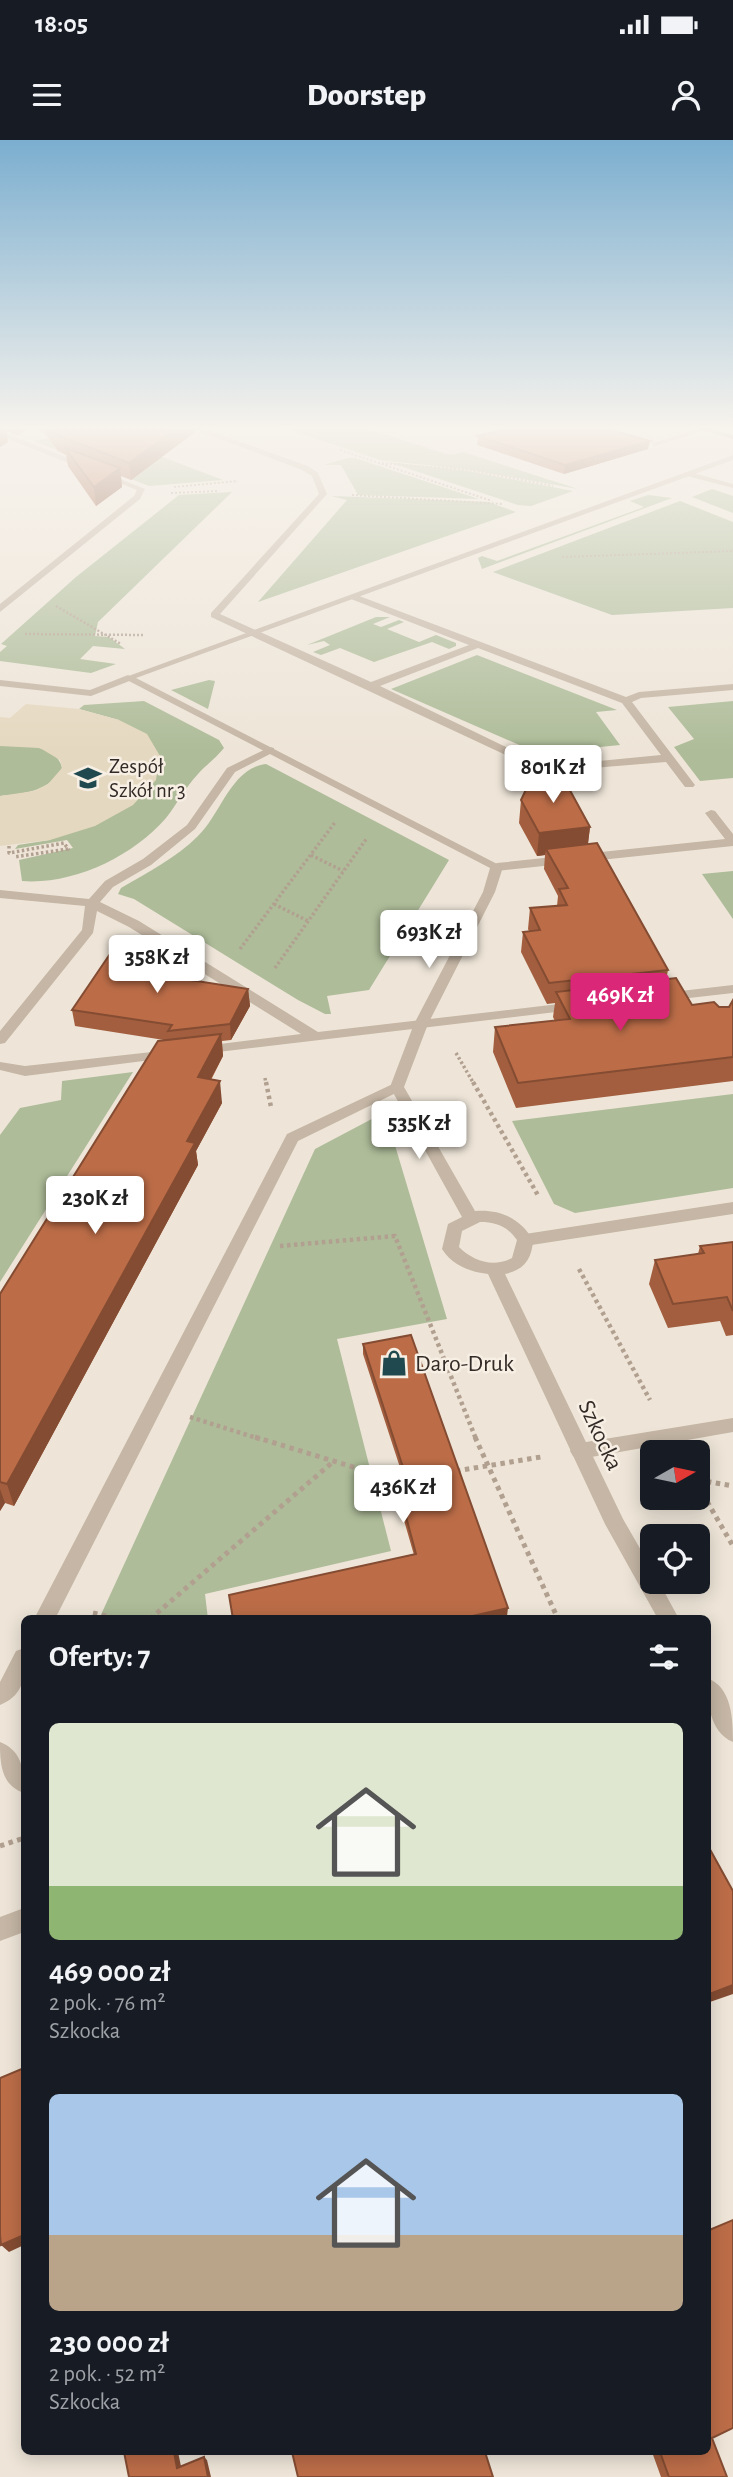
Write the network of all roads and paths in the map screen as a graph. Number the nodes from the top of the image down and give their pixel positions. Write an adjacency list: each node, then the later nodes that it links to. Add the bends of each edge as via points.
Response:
1 (90, 534): 6 (street)
2 (287, 534): 9 (street, via 214,615)
3 (524, 534): 7 (street)
4 (733, 551): 5 (path)
5 (558, 557)
6 (24, 589): 8 (street); 11 (path)
7 (354, 597): 9 (street); 10 (street)
8 (0, 609)
9 (251, 632): 12 (street); 14 (street)
10 (478, 645): 14 (street); 16 (street)
11 (128, 650)
12 (128, 678): 13 (street, via 91,693); 17 (street)
13 (0, 683)
14 (371, 686): 18 (street, via 533,764 568,767)
15 (733, 687): 16 (street, via 639,695)
16 (626, 701): 18 (street)
17 (270, 750): 26 (street); 29 (street, via 230,770 191,827 147,862 109,884)
18 (670, 758): 19 (street)
19 (689, 785)
20 (711, 813): 23 (street)
21 (342, 814): 25 (path)
22 (372, 830): 27 (path)
23 (733, 842): 26 (street)
24 (9, 846): 28 (path, via 9,853 64,844 68,849 10,858 13,883)
25 (310, 855): 27 (path); 30 (path)
26 (497, 867): 38 (street, via 489,892)
27 (343, 871): 31 (path)
28 (4, 895): 29 (street)
29 (92, 902): 32 (street); 40 (street, via 88,930)
30 (274, 904): 31 (path); 32 (path)
31 (308, 921): 34 (path)
32 (218, 977): 34 (street)
33 (733, 989): 35 (street, via 701,999)
34 (252, 998): 39 (street)
35 (642, 999)
36 (587, 1005): 37 (street)
37 (448, 1020): 38 (street); 47 (path, via 457,1056)
38 (421, 1024): 39 (street); 43 (street)
39 (314, 1036): 41 (street)
40 (0, 1040)
41 (258, 1043): 42 (street, via 25,1071); 44 (path, via 275,1126)
42 (0, 1066)
43 (397, 1087): 44 (street, via 292,1138); 46 (street)
44 (289, 1146): 49 (street)
45 (733, 1208): 47 (street)
46 (471, 1219): 48 (street, via 492,1216 505,1220 517,1227); 50 (street, via 454,1228 450,1249 469,1266)
47 (561, 1234): 48 (street); 53 (path)
48 (525, 1240): 50 (street, via 522,1257)
49 (236, 1250): 51 (street); 56 (path, via 395,1236)
50 (494, 1269): 54 (street, Szkocka)
51 (155, 1406): 55 (path); 63 (street)
52 (733, 1425): 53 (street)
53 (669, 1435): 54 (street)
54 (580, 1451): 56 (path); 66 (street, Szkocka)
55 (334, 1461): 58 (path, via 399,1481); 64 (path)
56 (486, 1466): 57 (path); 65 (path)
57 (449, 1472)
58 (424, 1477)
59 (710, 1482): 60 (path)
60 (733, 1486)
61 (710, 1507): 62 (path)
62 (733, 1546)
63 (46, 1615)
64 (155, 1615)
65 (556, 1615)
66 (667, 1615)
67 (21, 1664): 68 (street, via 10,1688)
68 (0, 1695)
69 (711, 1695): 70 (street)
70 (733, 1731)
71 (0, 1753): 72 (street)
72 (21, 1778)
73 (21, 1839): 74 (path)
74 (0, 1846)
75 (21, 1921): 76 (street)
76 (0, 1929)

